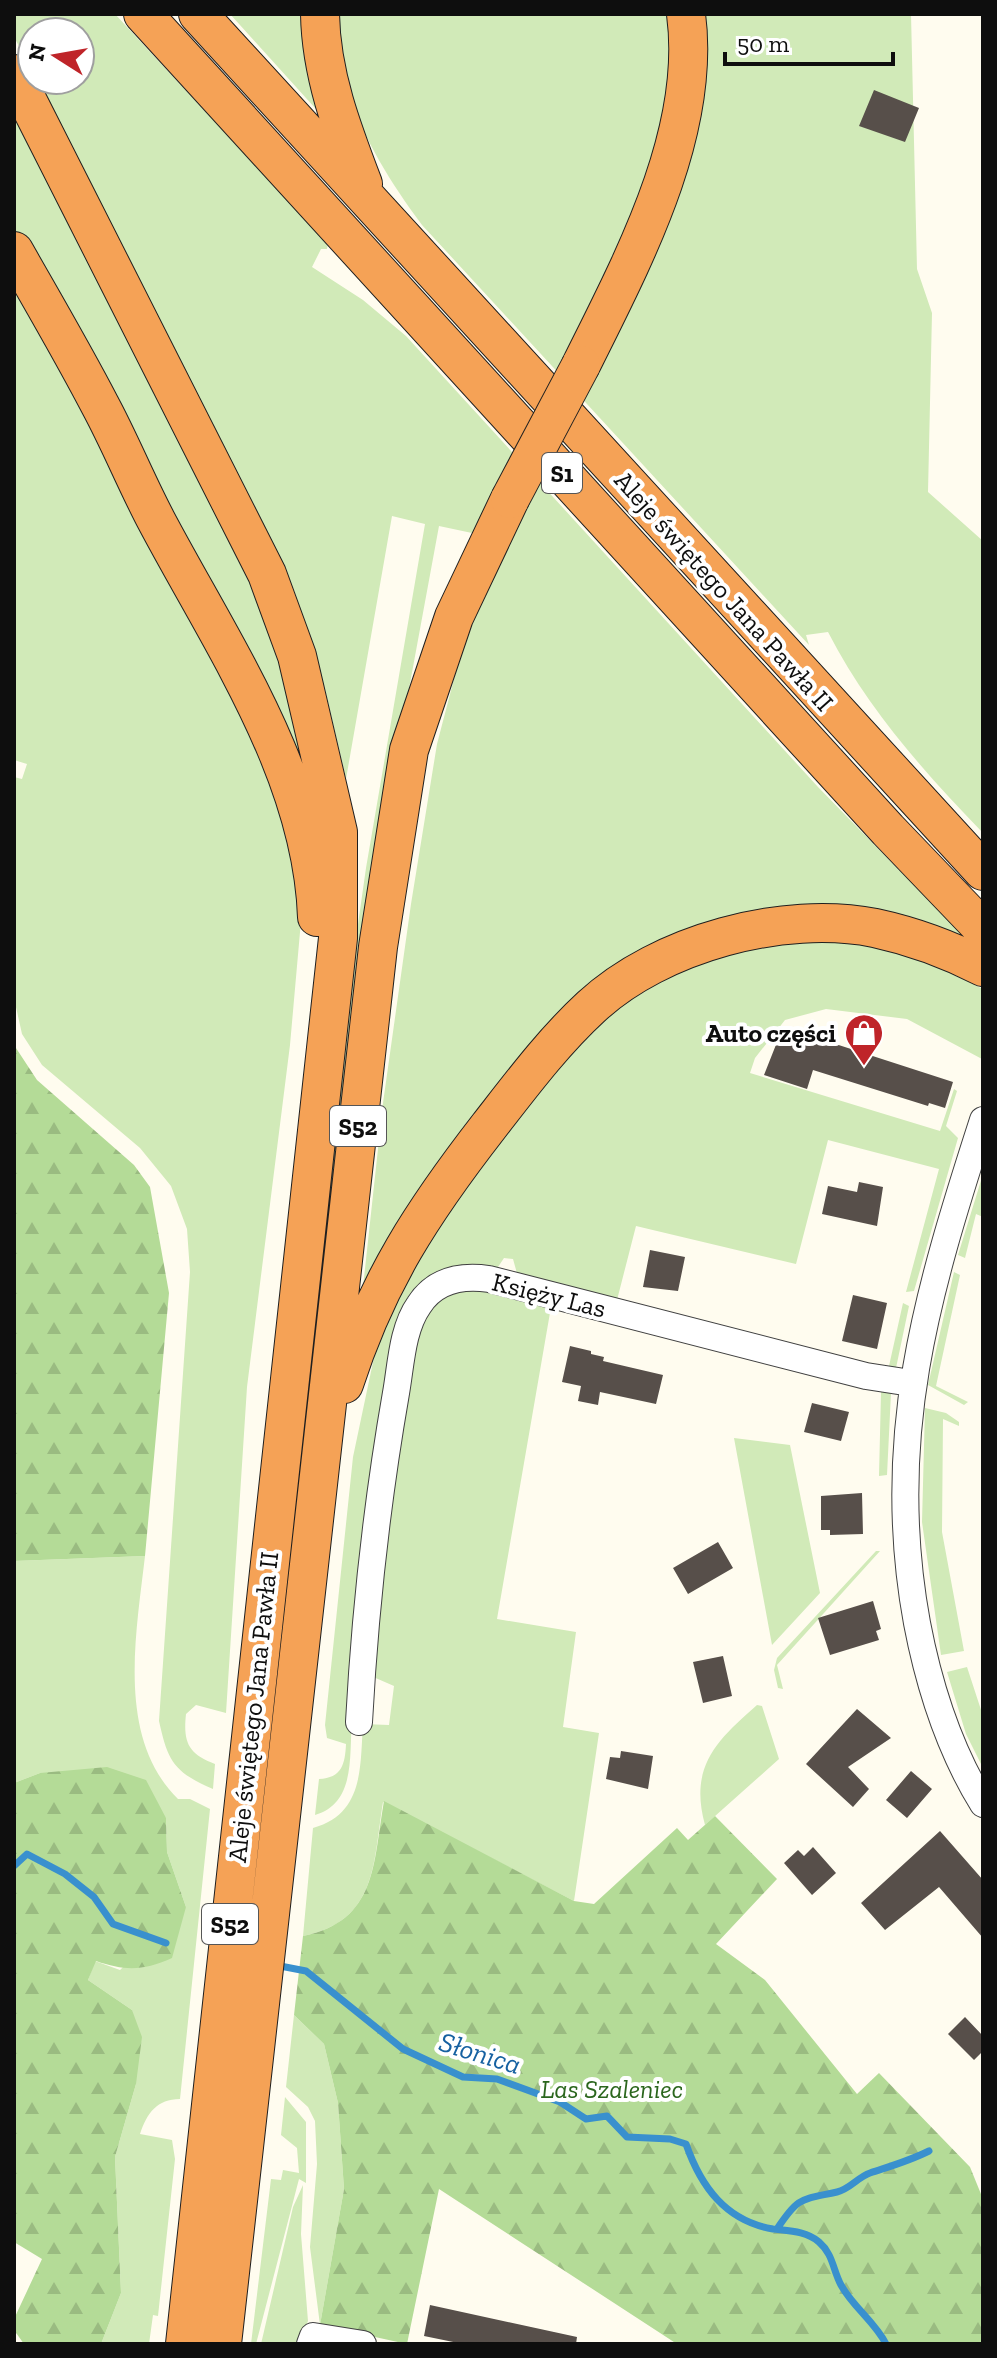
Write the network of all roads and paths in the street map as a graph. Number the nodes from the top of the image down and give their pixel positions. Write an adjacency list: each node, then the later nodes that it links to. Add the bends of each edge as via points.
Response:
1 (143, 14): 9 (highway, S1)
2 (198, 14): 6 (highway, S1)
3 (320, 14): 6 (highway, via 320,44 336,114)
4 (686, 14): 14 (highway, S52, bridge, via 689,35 678,128 652,212 454,617 409,750 378,947)
5 (14, 74): 11 (highway, S52, via 267,574 297,656 338,832 338,938)
6 (369, 202): 8 (highway, Aleje świętego Jana Pawła II / S1)
7 (14, 251): 11 (highway, via 101,406 266,727 297,805 316,889)
8 (983, 871)
9 (983, 929)
10 (983, 967): 14 (highway, via 953,952 874,928 812,924 707,940 638,972 592,1005 544,1056 429,1203 388,1273 340,1394)
11 (317, 1118): 17 (highway, Aleje świętego Jana Pawła II / S52)
12 (983, 1120): 13 (street, via 934,1276)
13 (911, 1383): 15 (street, Księży Las, via 489,1279 460,1278 437,1287 419,1304 405,1342 376,1518); 16 (street, via 904,1488 913,1600 939,1708)
14 (315, 1503): 18 (highway, Aleje świętego Jana Pawła II / S52)
15 (359, 1722)
16 (983, 1804)
17 (185, 2344)
18 (222, 2344)
19 (310, 2344): 20 (street, via 313,2336 322,2336)
20 (363, 2344)

